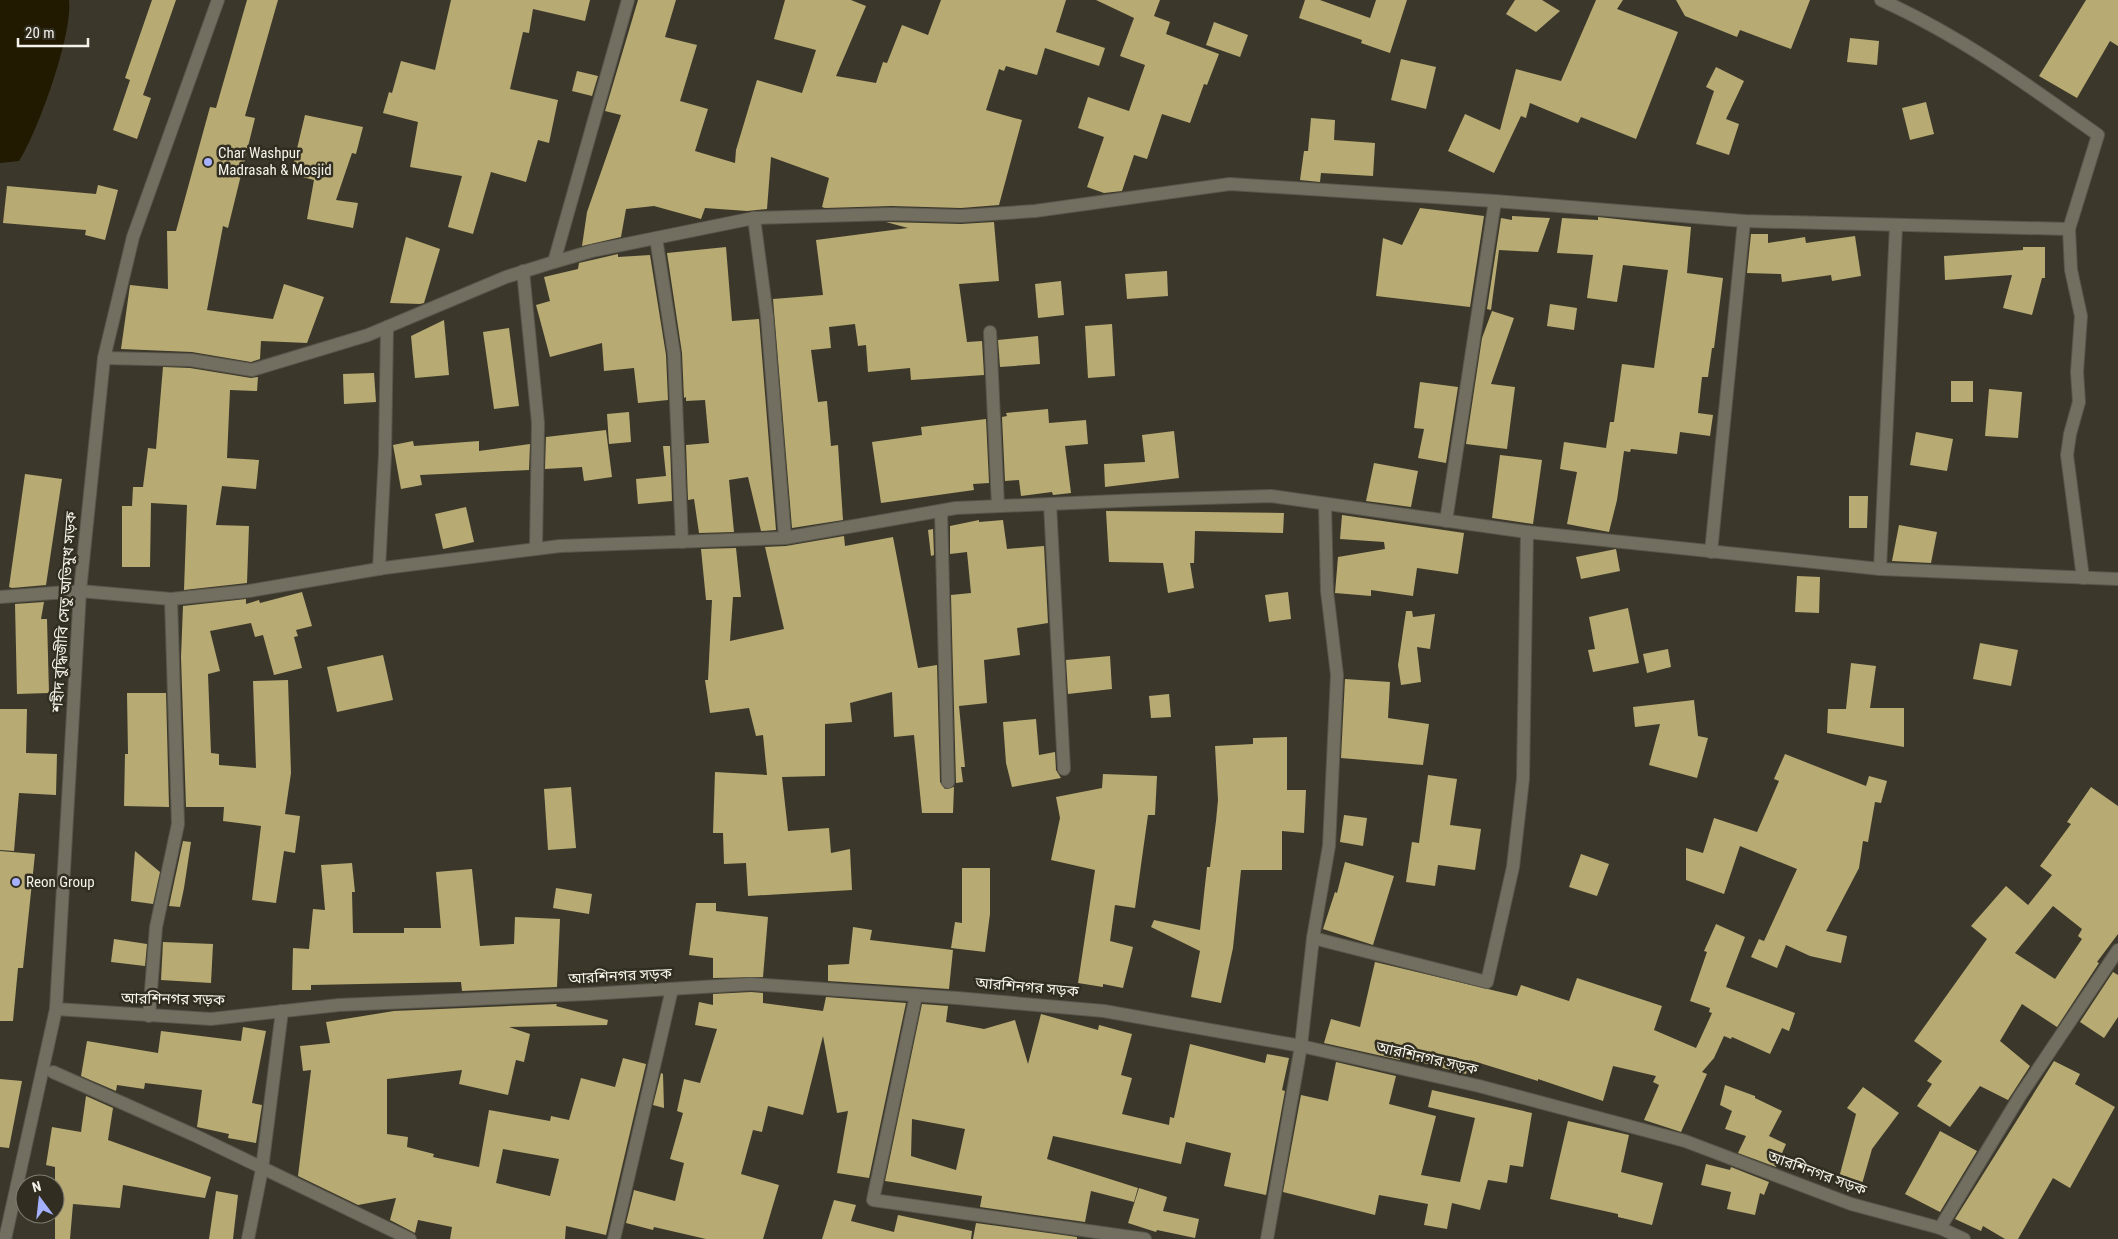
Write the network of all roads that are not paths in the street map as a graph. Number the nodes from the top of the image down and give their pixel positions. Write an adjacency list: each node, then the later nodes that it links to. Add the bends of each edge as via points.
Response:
1 (218, 0): 14 (street, শহীদ বুদ্ধিজীবি সেতু অভিমুখ সড়ক, via 133,237)
2 (628, 0): 10 (street)
3 (1881, 0): 8 (street, via 1924,19 2021,80 2098,134)
4 (1495, 201): 5 (street, via 1230,184 1035,211 961,216 892,214); 6 (street); 19 (street)
5 (754, 218): 9 (street); 21 (street, via 767,316)
6 (1744, 221): 7 (street); 24 (street)
7 (1896, 226): 8 (street); 26 (street)
8 (2069, 229): 27 (street, via 2071,270 2080,316 2079,402 2068,455)
9 (656, 238): 10 (street); 22 (street, via 674,354)
10 (554, 262): 11 (street)
11 (524, 271): 12 (street); 23 (street, via 538,423)
12 (387, 327): 14 (street, via 252,370 192,360); 25 (street)
13 (990, 332): 17 (street)
14 (104, 358): 29 (street, শহীদ বুদ্ধিজীবি সেতু অভিমুখ সড়ক)
15 (1050, 504): 16 (street, via 1271,496); 17 (street); 32 (street)
16 (1325, 504): 19 (street); 34 (street, via 1327,591 1337,675 1329,846)
17 (998, 506): 18 (street)
18 (940, 511): 21 (street); 33 (street)
19 (1446, 521): 20 (street)
20 (1527, 532): 24 (street); 34 (street, via 1523,779 1513,867 1487,982)
21 (785, 538): 22 (street)
22 (682, 542): 23 (street)
23 (536, 549): 25 (street)
24 (1711, 552): 26 (street)
25 (379, 569): 31 (street, via 249,592)
26 (1880, 569): 27 (street)
27 (2083, 578): 28 (street)
28 (2118, 579)
29 (80, 591): 30 (street); 31 (street); 38 (street, শহীদ বুদ্ধিজীবি সেতু অভিমুখ সড়ক)
30 (0, 597)
31 (171, 599): 40 (street, via 178,824 156,927)
32 (1064, 769)
33 (948, 782)
34 (1312, 938): 41 (street)
35 (2118, 950): 44 (street, via 2020,1096)
36 (672, 989): 37 (street, আরশিনগর সড়ক, via 751,984); 39 (street, আরশিনগর সড়ক, via 382,1002); 48 (street)
37 (916, 995): 41 (street, আরশিনগর সড়ক, via 1104,1011); 49 (street, via 873,1200)
38 (56, 1009): 40 (street, আরশিনগর সড়ক); 45 (street, শহীদ বুদ্ধিজীবি সেতু অভিমুখ সড়ক)
39 (282, 1011): 40 (street, আরশিনগর সড়ক, via 211,1019); 43 (street)
40 (149, 1016)
41 (1301, 1046): 44 (street, আরশিনগর সড়ক, via 1479,1086 1684,1142 1851,1204); 50 (street)
42 (53, 1072): 43 (street)
43 (262, 1169): 46 (street); 47 (street)
44 (1940, 1228): 51 (street, আরশিনগর সড়ক)
45 (5, 1239)
46 (248, 1239)
47 (410, 1239)
48 (614, 1239)
49 (1145, 1239)
50 (1267, 1239)
51 (1964, 1239)

